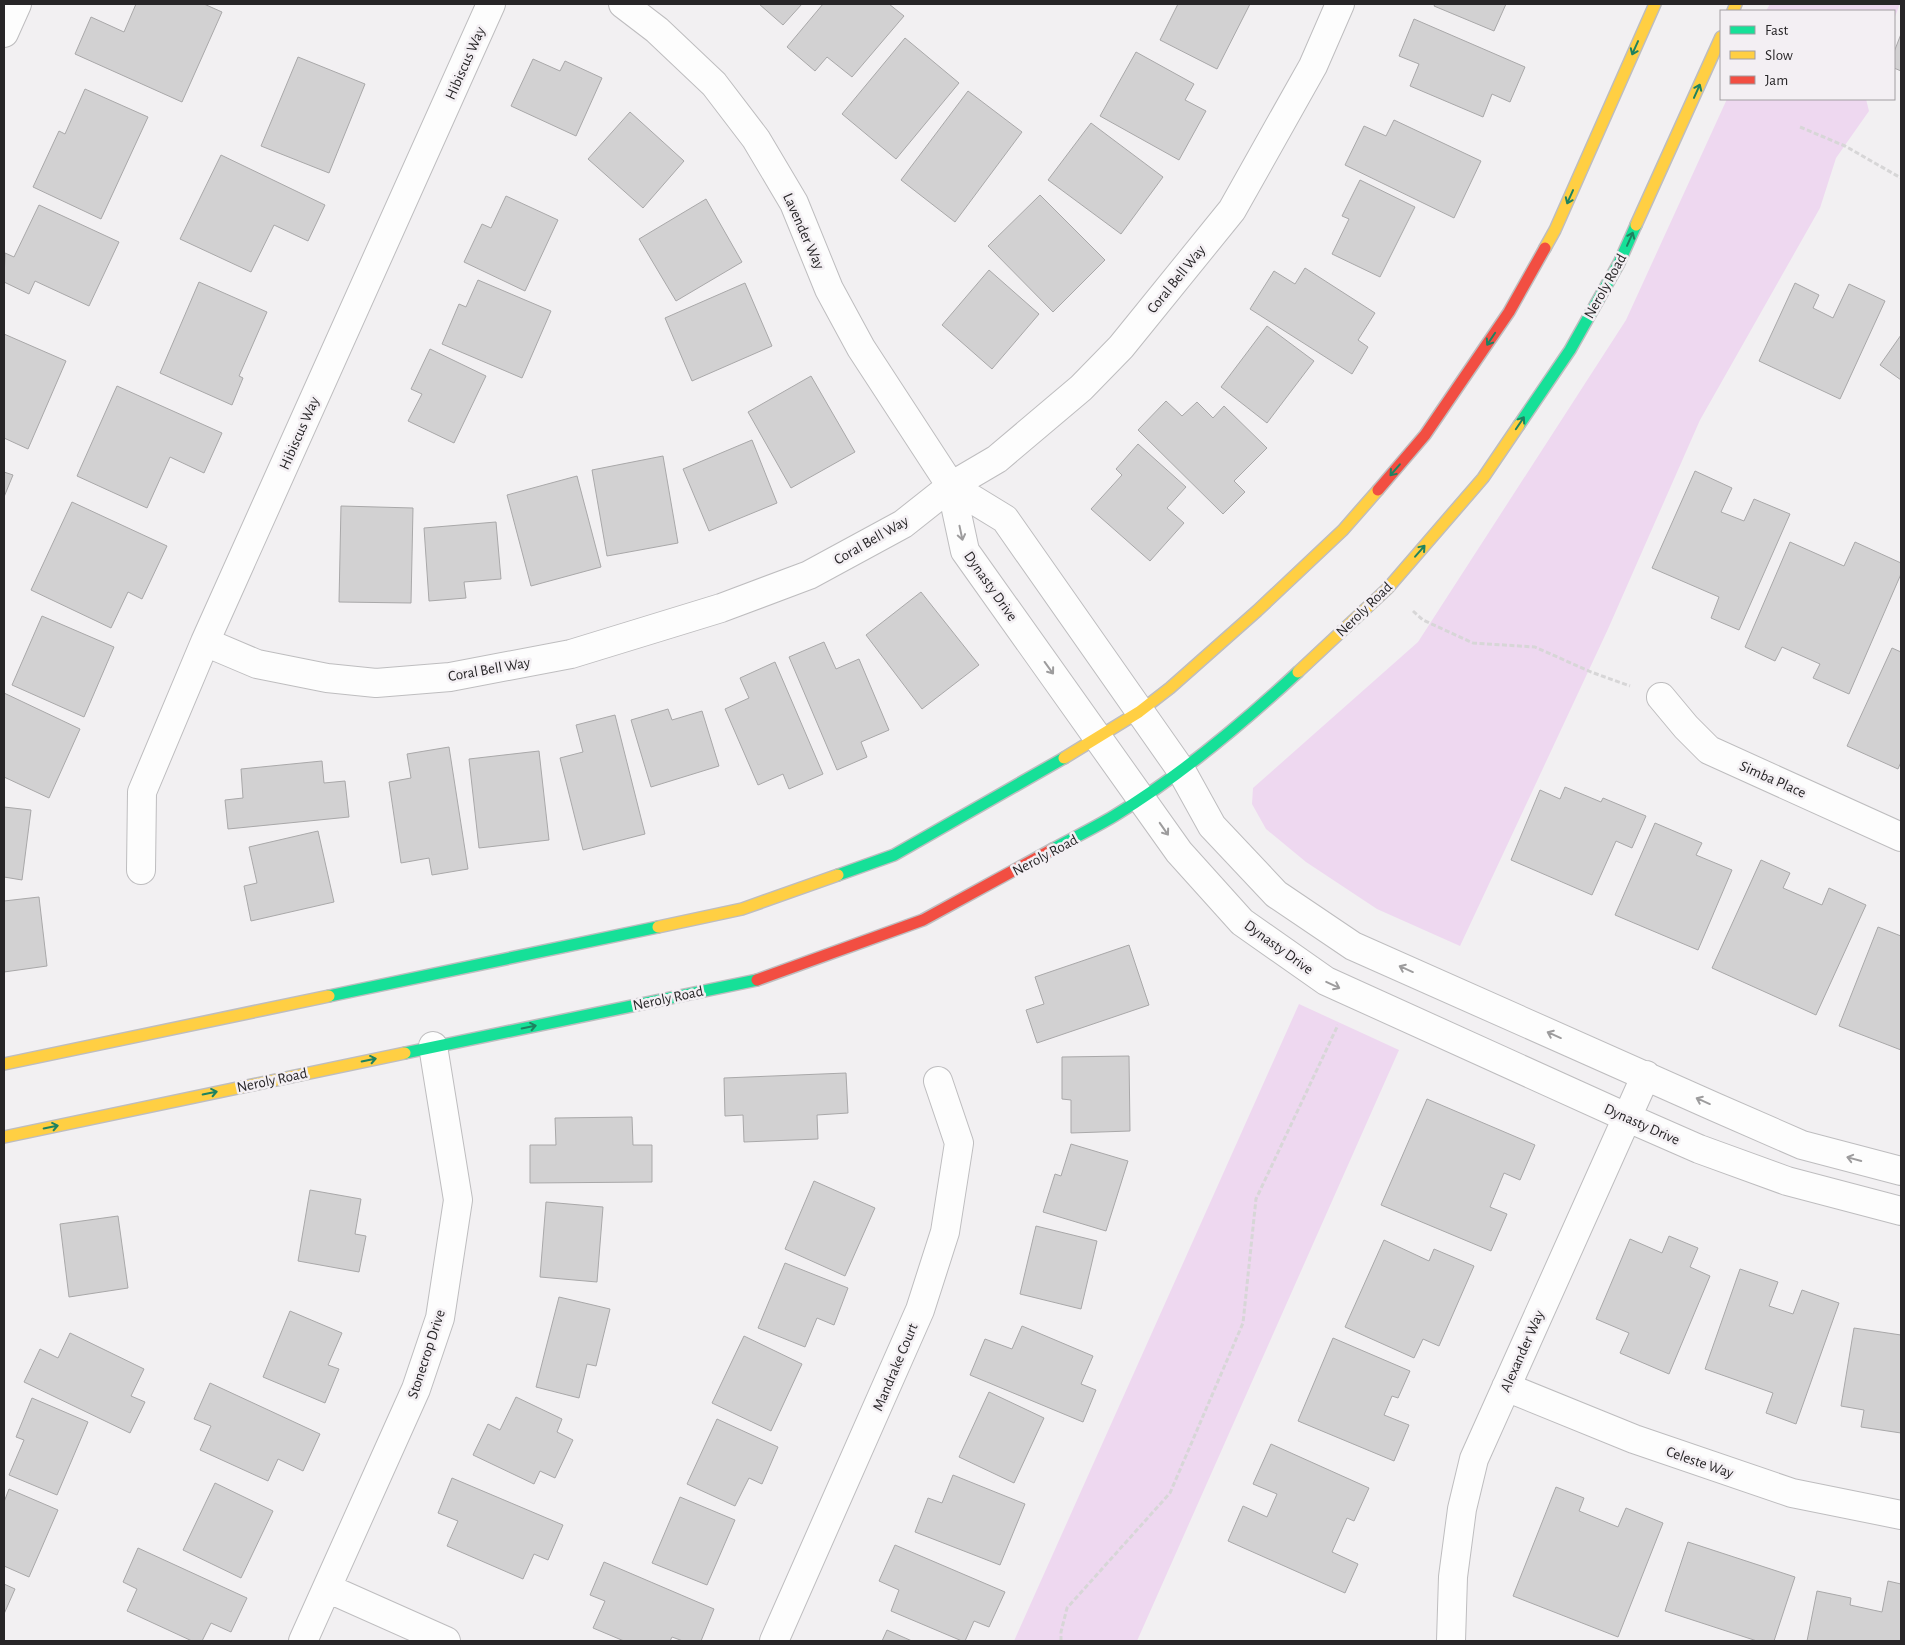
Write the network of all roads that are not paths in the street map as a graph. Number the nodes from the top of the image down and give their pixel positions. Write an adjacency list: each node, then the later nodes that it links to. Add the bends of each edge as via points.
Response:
1 (16, 4): 6 (street)
2 (491, 4): 9 (street, Hibiscus Way)
3 (624, 4): 8 (street, Lavender Way, via 714,84 756,139 794,203 829,289 861,348)
4 (1340, 4): 8 (street, Coral Bell Way, via 1313,66 1232,210 1220,225 1121,347 1081,388 997,459)
5 (1655, 4): 11 (street, one-way to 11, via 1556,230 1509,312 1425,435 1343,530 1257,611)
6 (4, 32)
7 (1720, 40): 13 (street, Neroly Road, one-way to 7, via 1254,713 1388,588 1483,478 1570,350 1619,263)
8 (951, 486): 9 (street, Coral Bell Way, via 903,524 809,575 721,608 571,654 450,677 376,683 327,678 257,664); 11 (street, via 1005,519); 12 (street, Dynasty Drive, one-way to 12, via 964,551)
9 (205, 642): 16 (street, Hibiscus Way, via 142,792)
10 (1661, 697): 15 (street, Simba Place, via 1709,750)
11 (1139, 712): 12 (street); 13 (street)
12 (1099, 737): 14 (street, Dynasty Drive); 18 (street, via 1036,776 894,854 742,909)
13 (1180, 770): 14 (street, Neroly Road); 19 (street, one-way to 13, via 1353,946 1276,894 1212,826)
14 (1141, 798): 17 (street, Neroly Road, one-way to 14, via 761,979 923,920 1089,831); 21 (street, Dynasty Drive, one-way to 21, via 1179,852 1242,922 1326,981)
15 (1901, 837)
16 (141, 870)
17 (433, 1046): 22 (street, Neroly Road, one-way to 17); 27 (street, Stonecrop Drive, via 458,1200 440,1318 416,1389)
18 (4, 1064)
19 (1646, 1075): 21 (street, Alexander Way); 23 (street, one-way to 19, via 1802,1145)
20 (938, 1081): 30 (street, Mandrake Court, via 959,1143 945,1232 920,1310)
21 (1626, 1117): 24 (street, Dynasty Drive, via 1788,1181); 25 (street, Alexander Way)
22 (4, 1137)
23 (1901, 1171)
24 (1901, 1211)
25 (1506, 1387): 26 (street, Celeste Way, via 1634,1439 1792,1493); 31 (street, Alexander Way, via 1474,1459 1462,1509 1453,1576)
26 (1901, 1515)
27 (327, 1588): 28 (street, Stonecrop Drive); 29 (street)
28 (303, 1641)
29 (446, 1641)
30 (774, 1641)
31 (1452, 1641)

